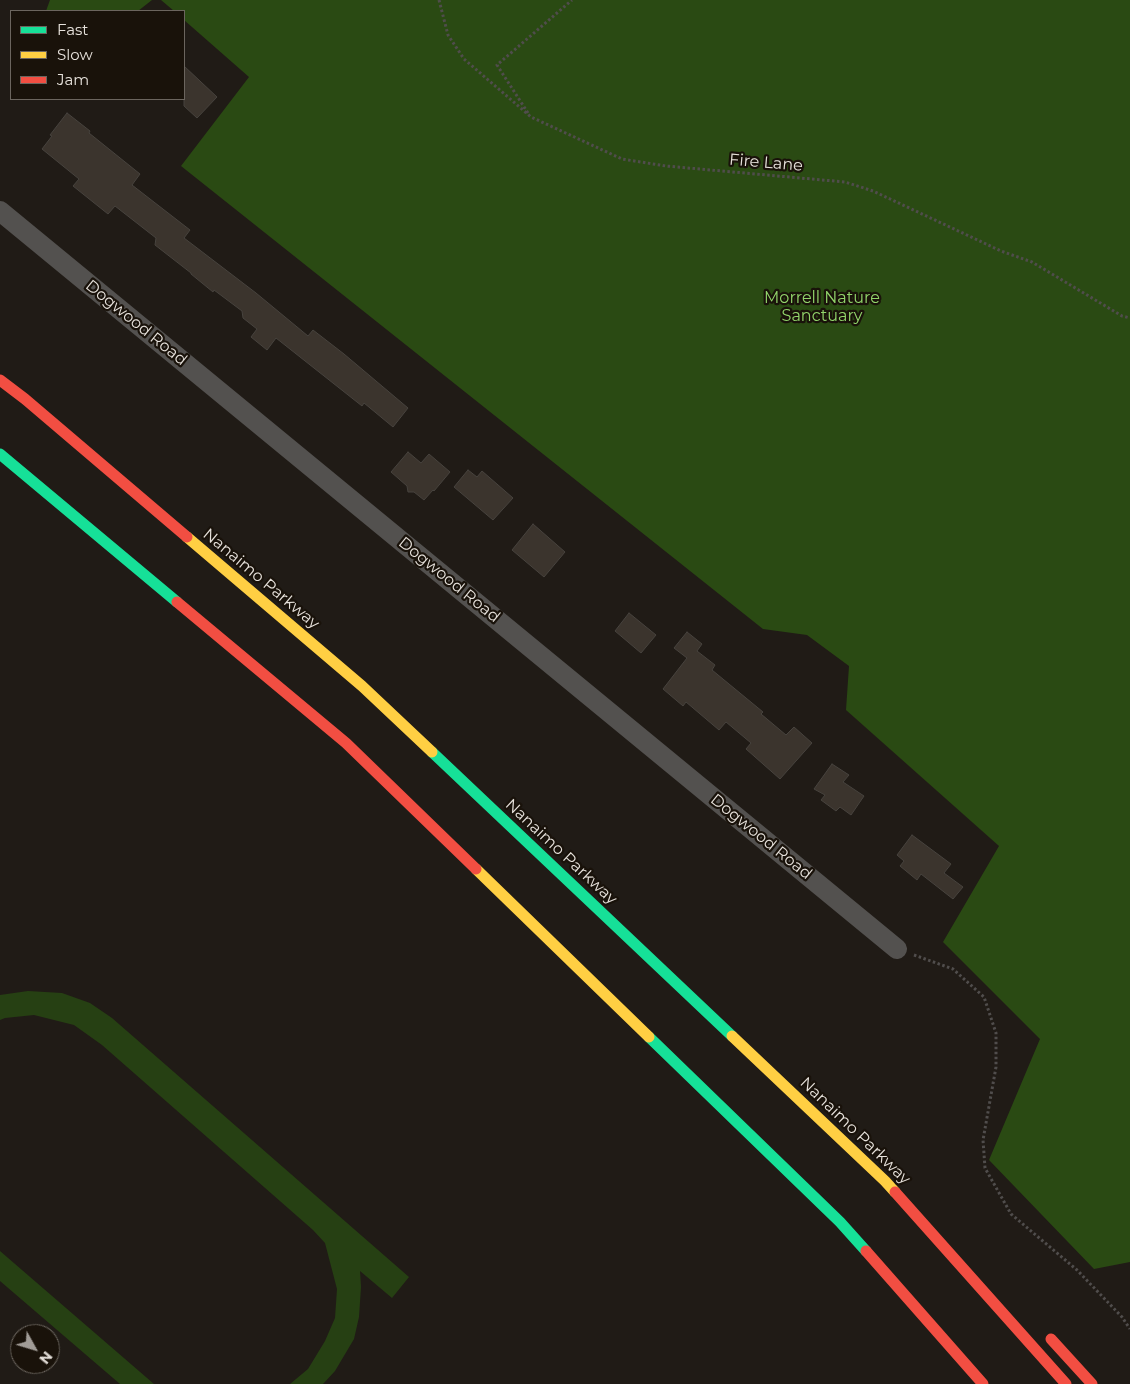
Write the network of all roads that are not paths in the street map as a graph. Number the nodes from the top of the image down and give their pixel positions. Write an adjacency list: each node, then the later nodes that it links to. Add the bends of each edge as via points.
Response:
1 (0, 211): 4 (street, Dogwood Road)
2 (0, 380): 5 (highway, Nanaimo Parkway, via 362,686)
3 (0, 454): 7 (highway, via 346,743)
4 (897, 949)
5 (789, 1090): 6 (highway); 11 (highway, Nanaimo Parkway, via 885,1181)
6 (842, 1125)
7 (840, 1222): 8 (highway); 10 (highway)
8 (870, 1272)
9 (1044, 1332): 12 (highway)
10 (983, 1384)
11 (1066, 1384)
12 (1092, 1384)

